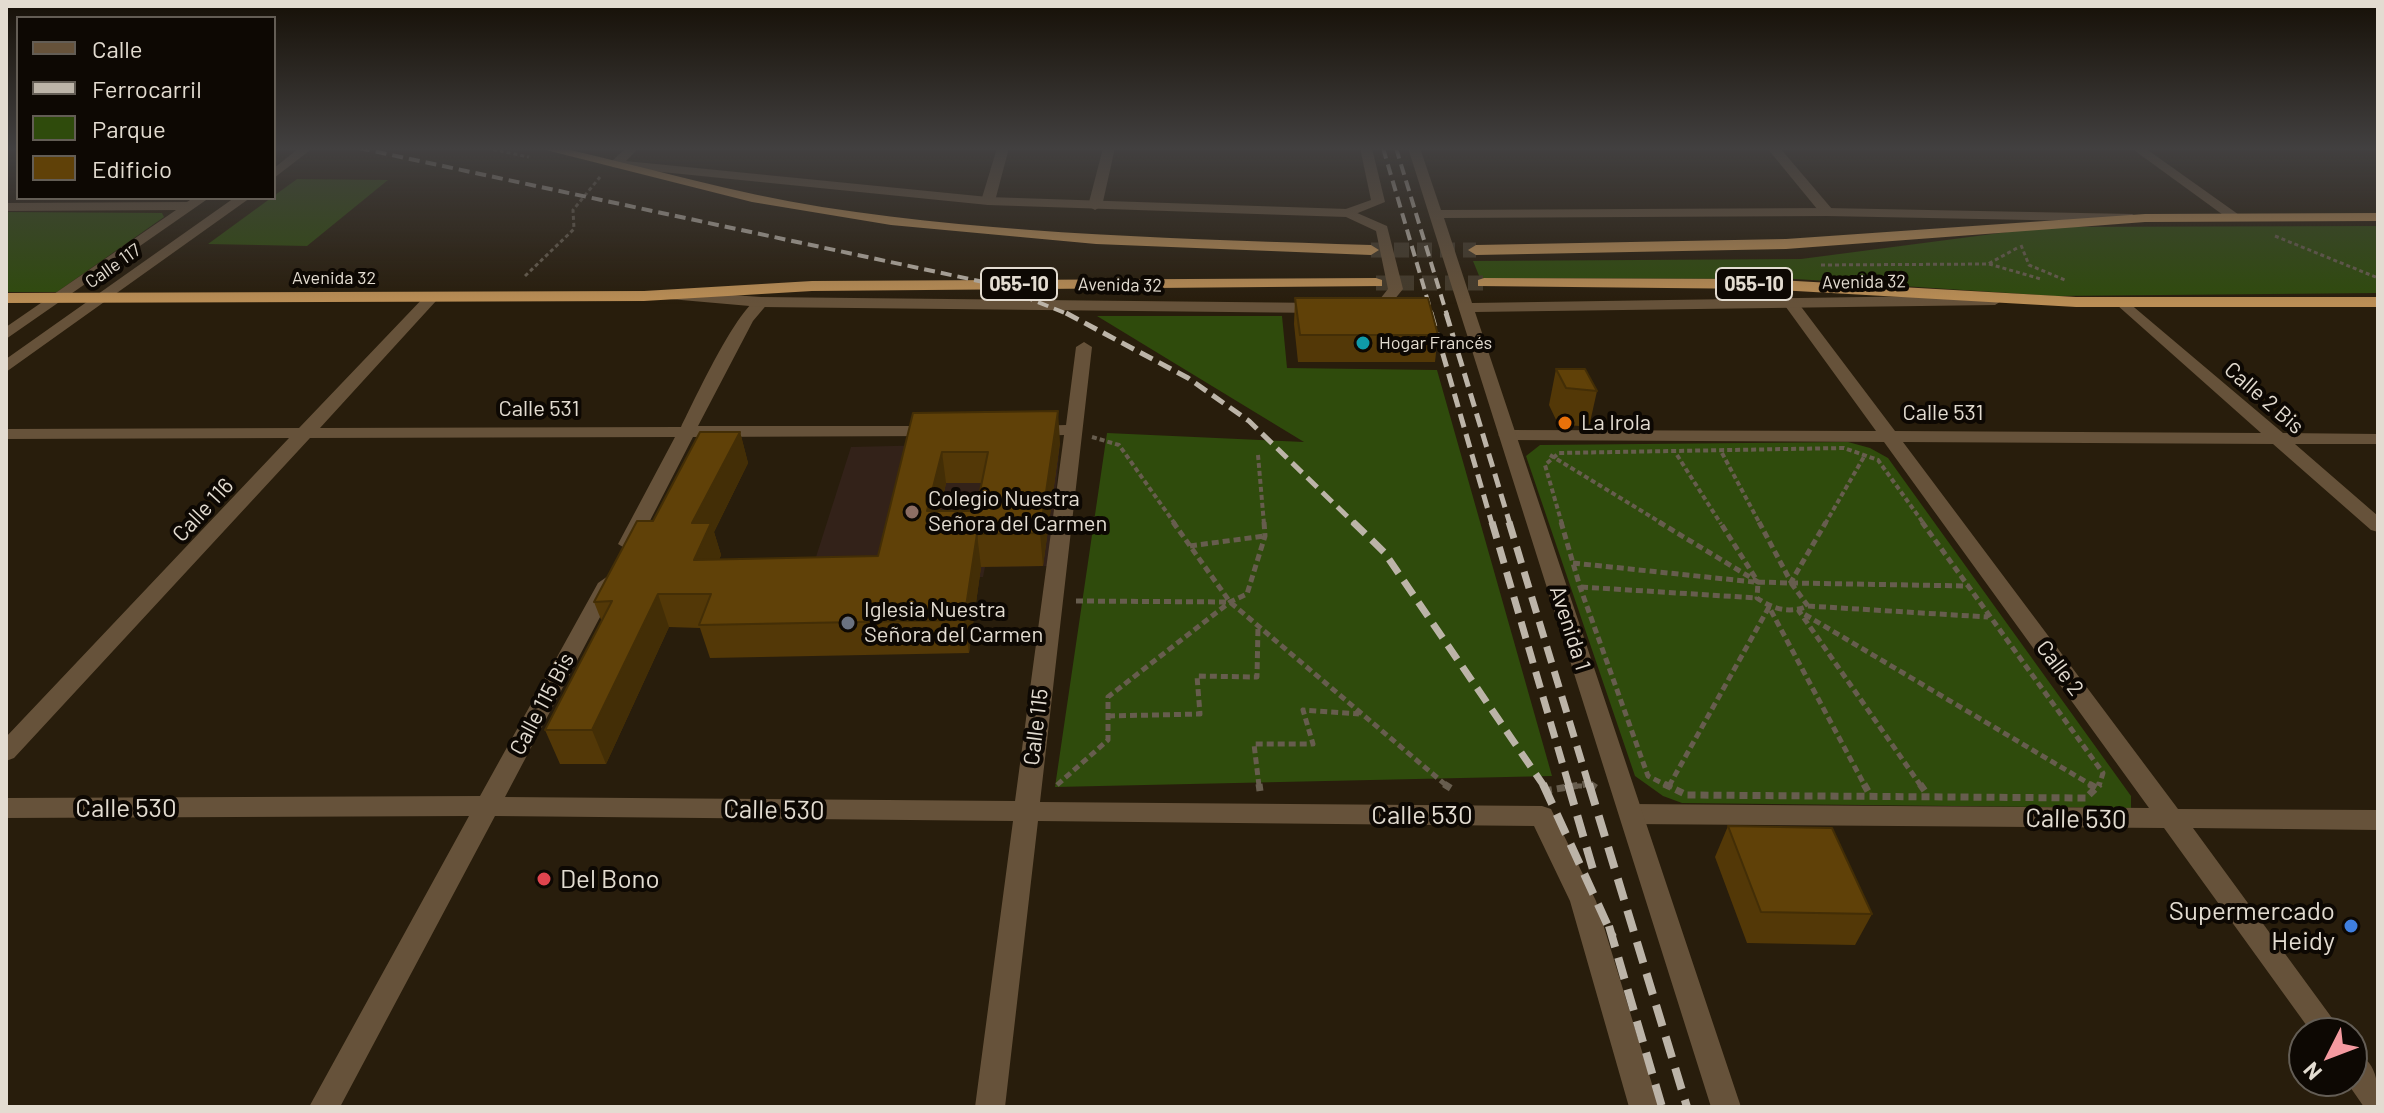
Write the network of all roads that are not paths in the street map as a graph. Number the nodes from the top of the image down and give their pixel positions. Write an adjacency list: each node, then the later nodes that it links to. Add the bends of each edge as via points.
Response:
1 (240, 200): 27 (street, Calle 117)
2 (765, 200): 19 (highway, Avenida 32 / 055-10, via 994,234)
3 (977, 200): 9 (street)
4 (1096, 200): 11 (street)
5 (1378, 200): 14 (street)
6 (1431, 200): 15 (street, Avenida 1)
7 (1817, 200): 13 (street)
8 (2211, 200): 16 (street)
9 (988, 201): 11 (street)
10 (196, 202): 12 (street); 25 (street, Calle 117)
11 (1095, 206): 14 (street)
12 (6, 207)
13 (1827, 212): 15 (street, Avenida 32); 18 (street, Avenida 32)
14 (1348, 213): 29 (street, Avenida 32, via 1384,233 1396,289 1385,302 1347,308)
15 (1436, 214): 33 (street, Avenida 1)
16 (2235, 217): 17 (highway, Avenida 32 / 055-10); 18 (highway, Avenida 32 / 055-10)
17 (2378, 217)
18 (2145, 218): 20 (highway, Avenida 32 / 055-10, via 1786,244)
19 (1371, 250)
20 (1476, 250)
21 (1376, 283): 23 (highway, Avenida 32 / 055-10, via 914,284)
22 (1484, 283): 28 (highway, Avenida 32 / 055-10, via 1761,284)
23 (663, 295): 26 (highway, Avenida 32 / 055-10); 29 (street, Avenida 32)
24 (6, 298): 25 (highway, Avenida 32 / 055-10)
25 (57, 298): 27 (highway, Avenida 32 / 055-10); 34 (street, Calle 117)
26 (431, 298): 27 (highway, Avenida 32 / 055-10); 40 (street, Calle 116)
27 (101, 299): 36 (street, Calle 117)
28 (2023, 300): 30 (highway, Avenida 32 / 055-10); 32 (street, Avenida 32)
29 (761, 302): 42 (street, Calle 115 Bis, via 746,319)
30 (2122, 302): 31 (highway, Avenida 32 / 055-10); 45 (street, Calle 2 Bis)
31 (2378, 302)
32 (1791, 303): 33 (street, Avenida 32); 44 (street, Calle 2)
33 (1467, 308): 43 (street, Avenida 1)
34 (6, 334)
35 (1084, 347): 37 (street, Calle 115)
36 (6, 367)
37 (1072, 430): 39 (street); 51 (street, Calle 115)
38 (949, 431): 42 (street, Calle 531)
39 (1011, 431)
40 (310, 432): 41 (street, Calle 531); 42 (street, Calle 531); 48 (street, Calle 116)
41 (6, 434)
42 (688, 434): 49 (street, Calle 115 Bis)
43 (1507, 435): 44 (street, Calle 531); 52 (street, Avenida 1)
44 (1887, 437): 45 (street, Calle 531); 53 (street, Calle 2)
45 (2278, 439): 46 (street, Calle 531); 47 (street, Calle 2 Bis)
46 (2378, 439)
47 (2378, 526)
48 (6, 752)
49 (488, 806): 50 (street, Calle 530); 51 (street, Calle 530); 56 (street, Calle 115 Bis)
50 (6, 808)
51 (1025, 813): 57 (street, Calle 115); 58 (street, Calle 530, via 1542,816 1583,901)
52 (1631, 814): 53 (street, Calle 530); 59 (street, Avenida 1)
53 (2175, 820): 54 (street, Calle 530); 55 (street, Calle 2)
54 (2378, 820)
55 (2317, 1017)
56 (324, 1107)
57 (990, 1107)
58 (1644, 1107)
59 (1726, 1107)

